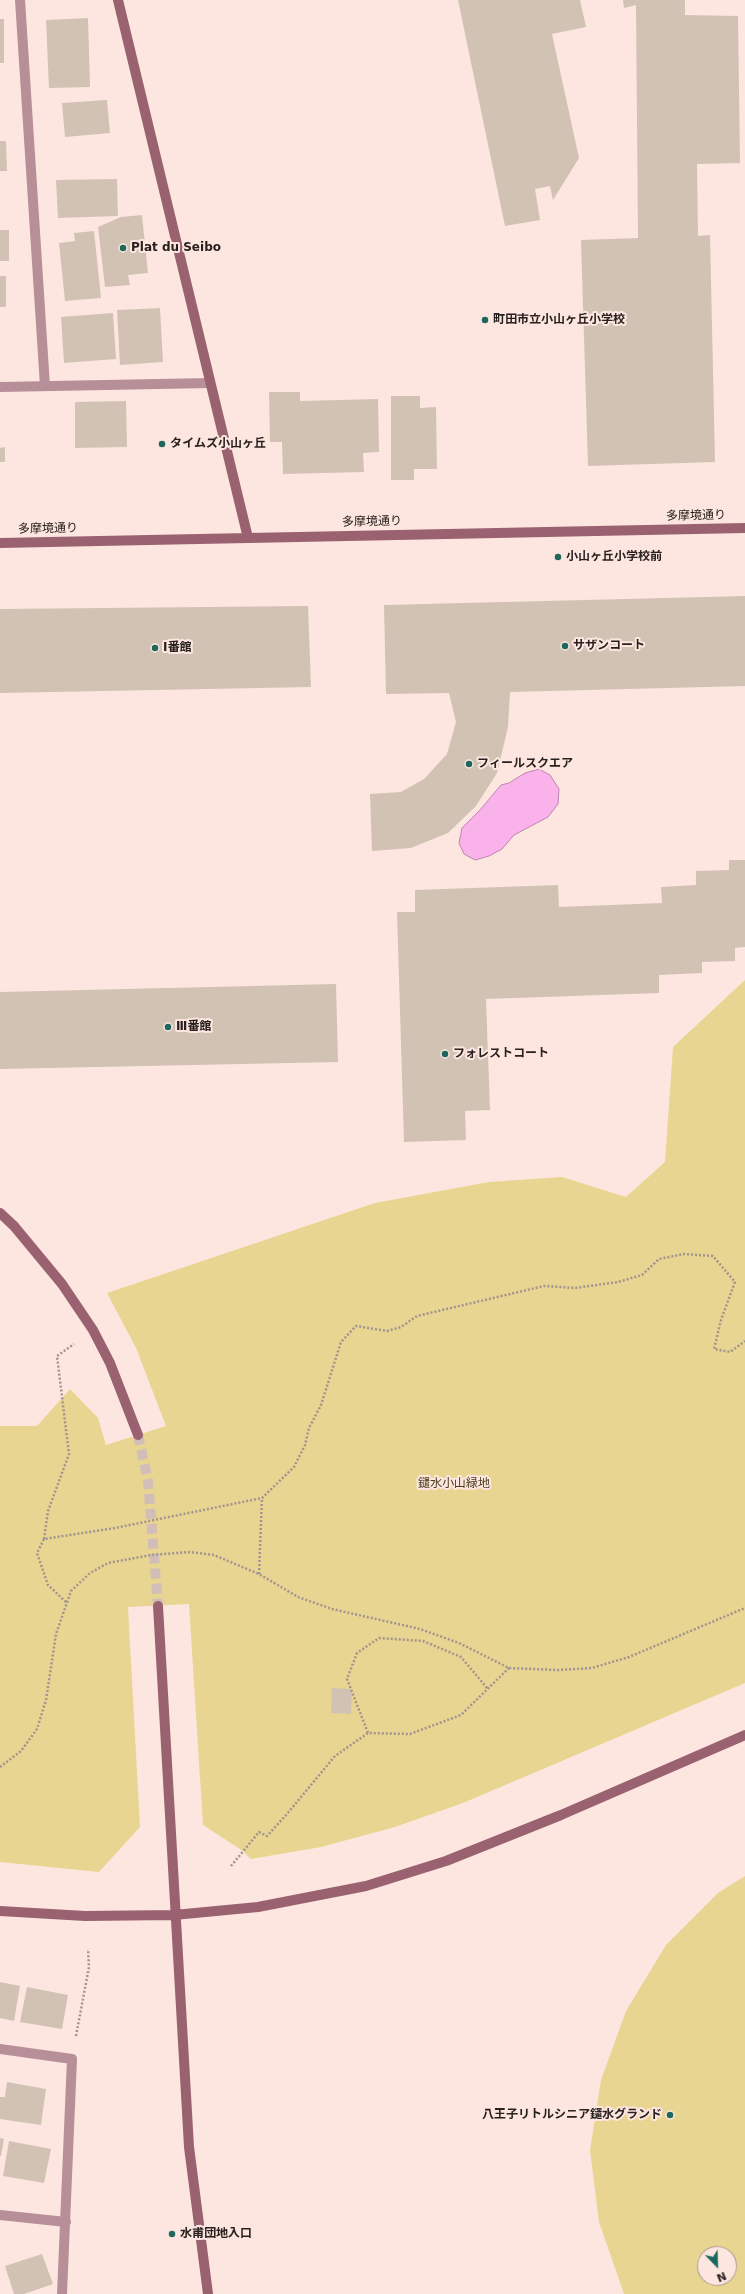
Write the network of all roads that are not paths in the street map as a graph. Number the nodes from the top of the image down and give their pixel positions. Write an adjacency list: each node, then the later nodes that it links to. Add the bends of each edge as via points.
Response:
1 (20, 0): 4 (street)
2 (118, 0): 3 (street)
3 (210, 383): 4 (street); 7 (street)
4 (45, 386): 5 (street)
5 (0, 387)
6 (745, 528): 7 (street, 多摩境通り)
7 (248, 538): 8 (street, 多摩境通り)
8 (0, 543)
9 (0, 1213): 10 (street, via 62,1284 93,1330 110,1363)
10 (138, 1436)
11 (158, 1606): 14 (street)
12 (745, 1735): 14 (street, via 539,1824 408,1875 313,1898 258,1907)
13 (0, 1911): 14 (street, via 85,1916)
14 (174, 1915): 19 (street, via 189,2147)
15 (0, 2049): 17 (street, via 72,2059)
16 (0, 2215): 17 (street)
17 (66, 2222): 18 (street)
18 (62, 2294)
19 (208, 2294)

